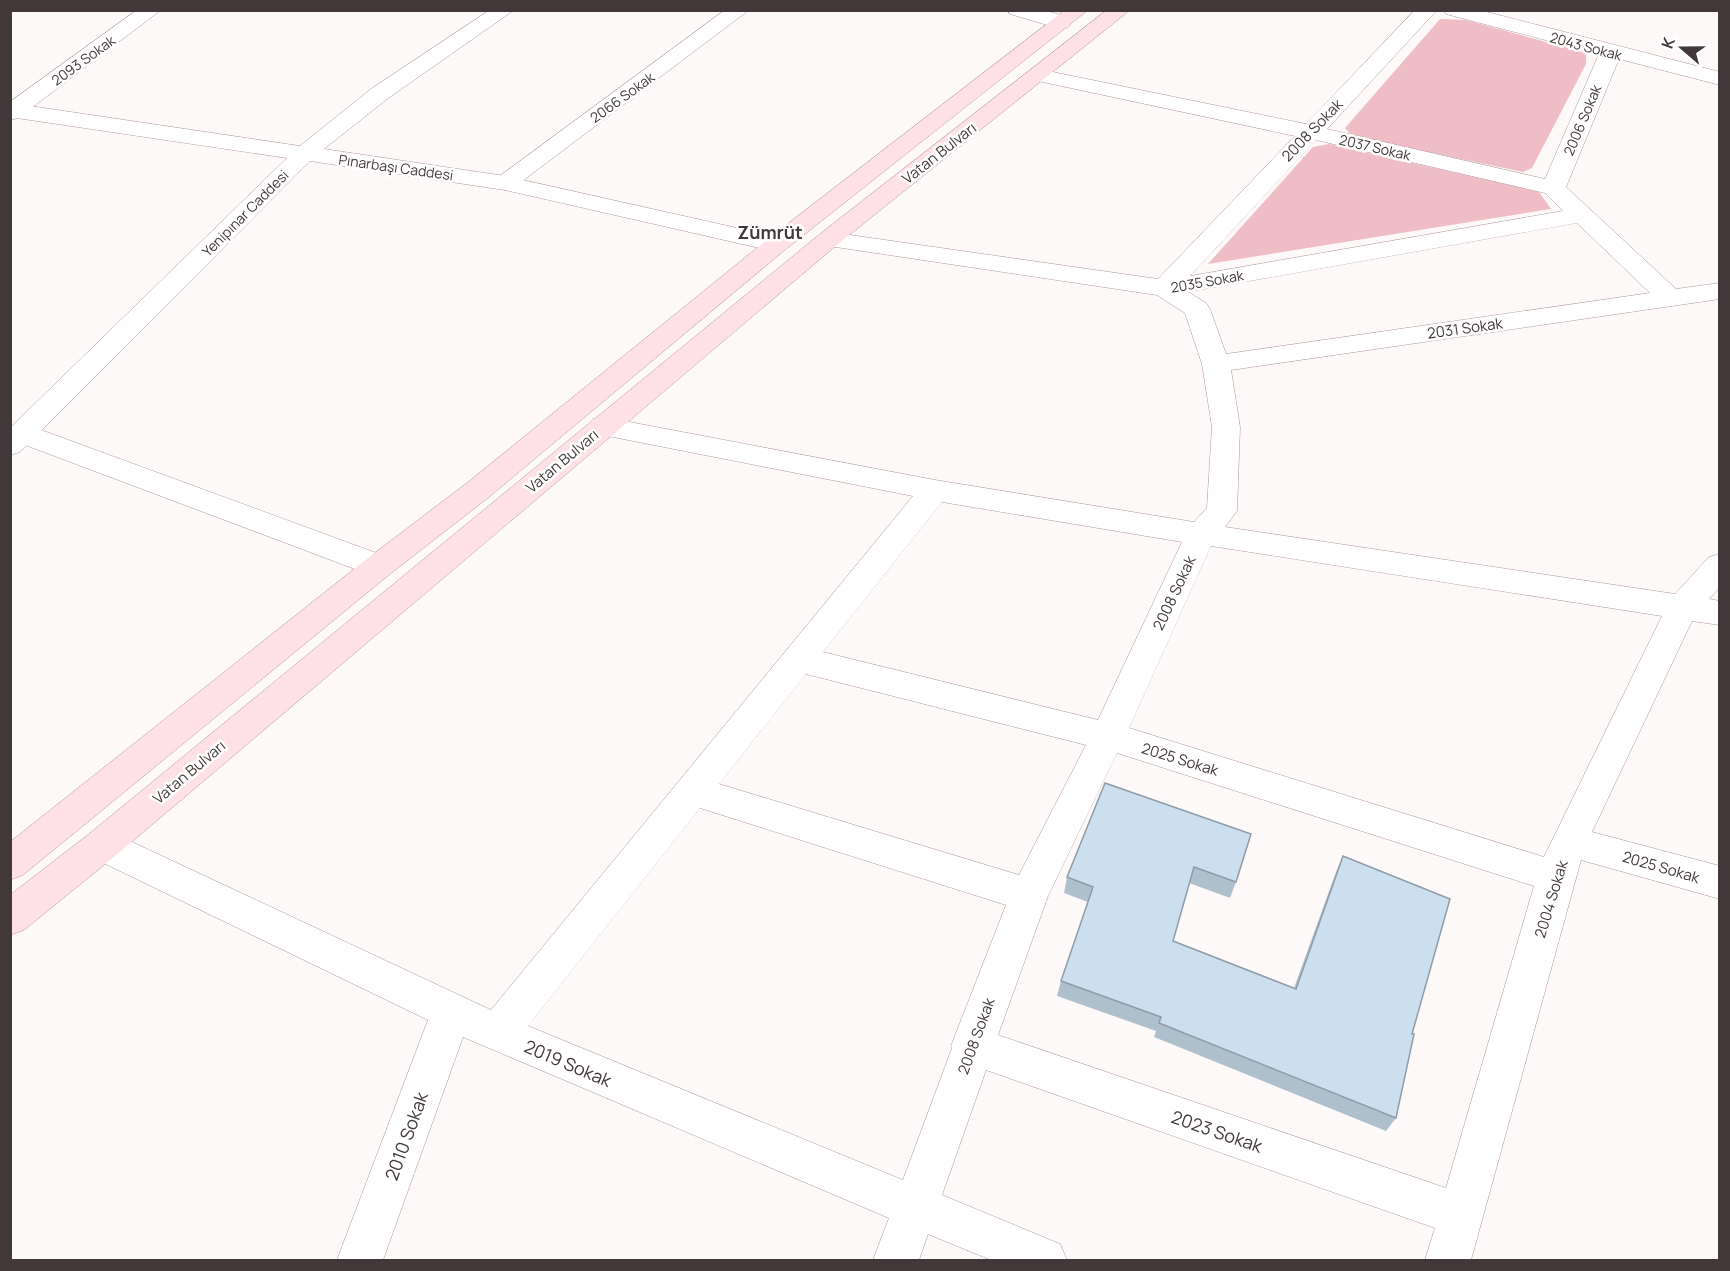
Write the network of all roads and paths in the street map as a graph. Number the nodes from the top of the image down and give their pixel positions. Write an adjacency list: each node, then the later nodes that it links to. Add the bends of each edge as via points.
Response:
1 (151, 10): 12 (street, 2093 Sokak)
2 (504, 10): 14 (street, Yenipınar Caddesi, via 380,94)
3 (739, 10): 15 (street, 2066 Sokak)
4 (1017, 10): 8 (street)
5 (1120, 10): 10 (main road, Vatan Bulvarı)
6 (1427, 10): 13 (street, 2008 Sokak)
7 (1453, 10): 9 (street, 2043 Sokak)
8 (1070, 17): 19 (main road, Vatan Bulvarı)
9 (1611, 52): 11 (street, 2043 Sokak); 16 (street, 2006 Sokak)
10 (1038, 75): 13 (street, 2037 Sokak); 18 (main road, Vatan Bulvarı)
11 (1719, 79)
12 (12, 111): 14 (street, Pınarbaşı Caddesi)
13 (1310, 132): 16 (street, 2037 Sokak); 20 (street, 2008 Sokak)
14 (304, 154): 15 (street, Pınarbaşı Caddesi); 25 (street, Yenipınar Caddesi)
15 (505, 183): 19 (street, Pınarbaşı Caddesi)
16 (1553, 188): 17 (street, 2037 Sokak)
17 (1583, 215): 20 (street, 2035 Sokak); 22 (street, 2037 Sokak)
18 (829, 239): 20 (street, 2035 Sokak); 24 (main road, Vatan Bulvarı)
19 (777, 244): 29 (main road, Vatan Bulvarı, via 478,490)
20 (1164, 288): 23 (street, 2008 Sokak, via 1197,309)
21 (1718, 291): 22 (street, 2031 Sokak)
22 (1670, 298): 23 (street, 2031 Sokak)
23 (1216, 364): 27 (street, 2008 Sokak, via 1227,427 1222,511)
24 (603, 426): 26 (street); 36 (main road, Vatan Bulvarı)
25 (16, 439): 29 (street)
26 (935, 490): 27 (street); 32 (street)
27 (1201, 534): 30 (street); 33 (street, 2008 Sokak)
28 (1719, 565): 30 (street, 2004 Sokak)
29 (379, 566): 37 (main road, Vatan Bulvarı)
30 (1682, 609): 31 (street); 35 (street, 2004 Sokak)
31 (1719, 613)
32 (798, 659): 33 (street, 2025 Sokak); 34 (street)
33 (1108, 736): 38 (street, 2025 Sokak); 40 (street, 2008 Sokak)
34 (692, 791): 40 (street); 43 (street)
35 (1569, 841): 38 (street, 2004 Sokak); 39 (street, 2025 Sokak)
36 (102, 845): 41 (main road, Vatan Bulvarı); 42 (street, 2019 Sokak)
37 (10, 864)
38 (1556, 877): 46 (street, 2004 Sokak)
39 (1719, 883)
40 (1029, 895): 44 (street, 2008 Sokak)
41 (10, 918)
42 (452, 1011): 43 (street, 2019 Sokak); 47 (street, 2010 Sokak)
43 (497, 1034): 45 (street, 2019 Sokak)
44 (972, 1046): 45 (street, 2008 Sokak); 46 (street, 2023 Sokak)
45 (916, 1209): 48 (street, 2008 Sokak); 49 (street, 2019 Sokak)
46 (1461, 1215): 50 (street, 2004 Sokak)
47 (360, 1260)
48 (896, 1260)
49 (1044, 1260)
50 (1448, 1260)

